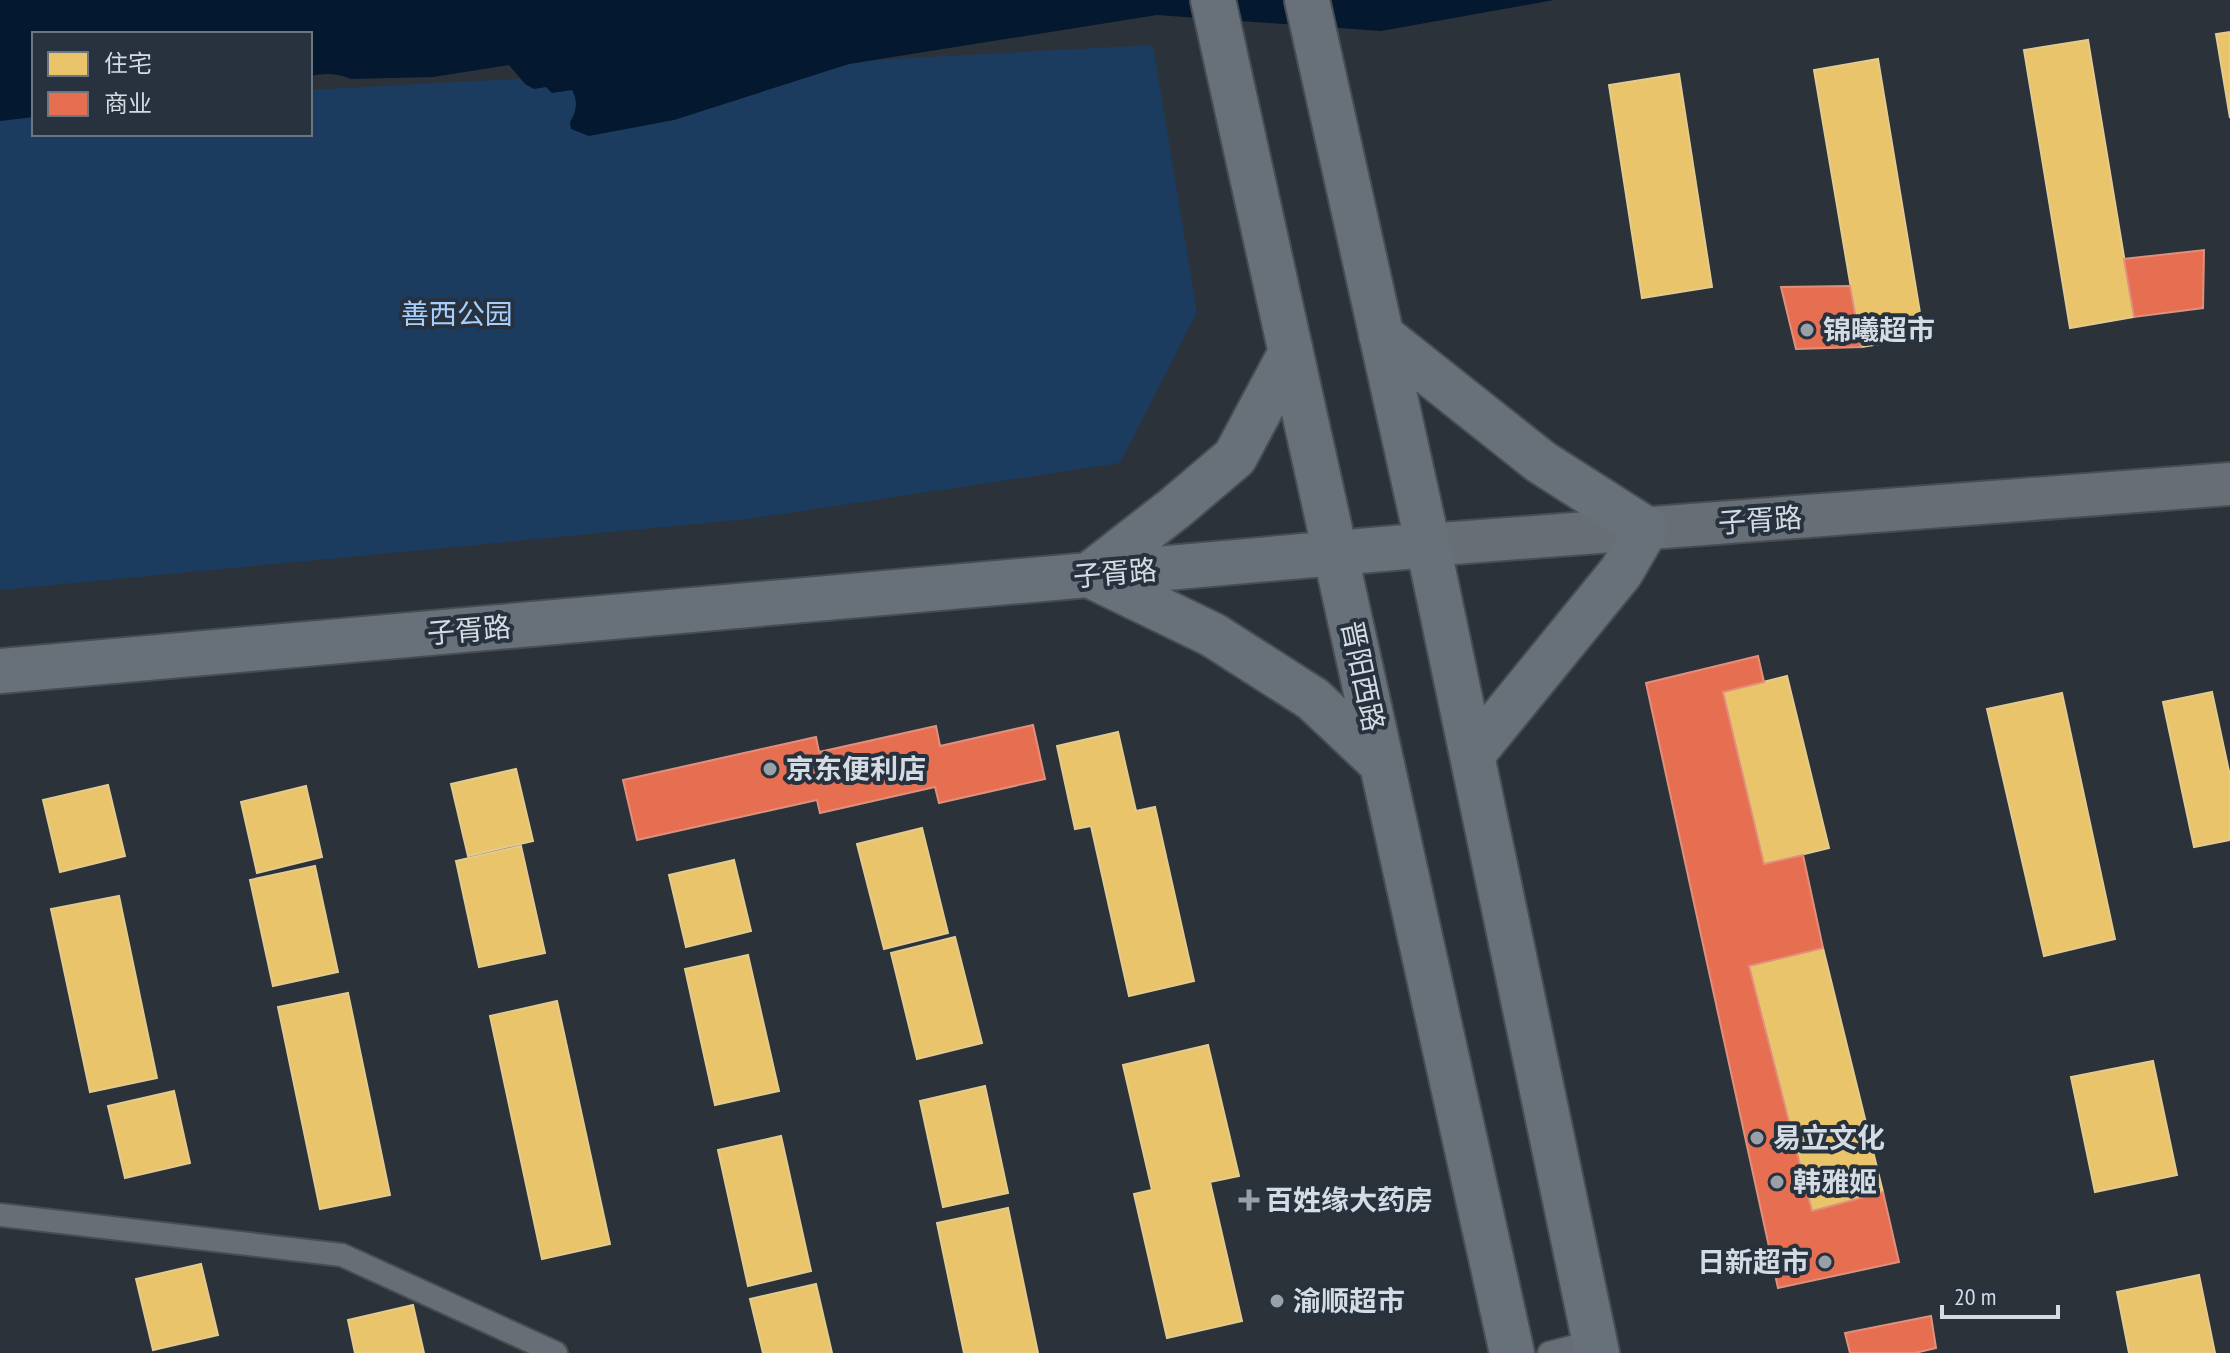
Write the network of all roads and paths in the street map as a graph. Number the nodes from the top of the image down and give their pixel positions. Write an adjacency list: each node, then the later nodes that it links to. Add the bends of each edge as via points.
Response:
1 (1213, 0): 4 (main road, 晋阳西路)
2 (1307, 0): 3 (main road)
3 (1381, 335): 6 (main road, via 1541,462); 7 (main road)
4 (1291, 352): 8 (main road, 晋阳西路); 9 (main road, via 1235,457)
5 (2230, 484): 6 (street, 子胥路)
6 (1646, 529): 7 (street, 子胥路); 11 (main road, via 1621,572)
7 (1428, 545): 8 (main road, 子胥路); 11 (main road)
8 (1336, 554): 9 (main road, 子胥路); 12 (main road, 晋阳西路)
9 (1089, 575): 10 (main road, 子胥路); 12 (main road, via 1213,635 1301,691)
10 (0, 671)
11 (1472, 755): 14 (main road)
12 (1382, 764): 16 (main road, 晋阳西路)
13 (0, 1215): 15 (lane, via 342,1255)
14 (1596, 1347): 17 (lane)
15 (556, 1353)
16 (1512, 1353)
17 (1549, 1353)

